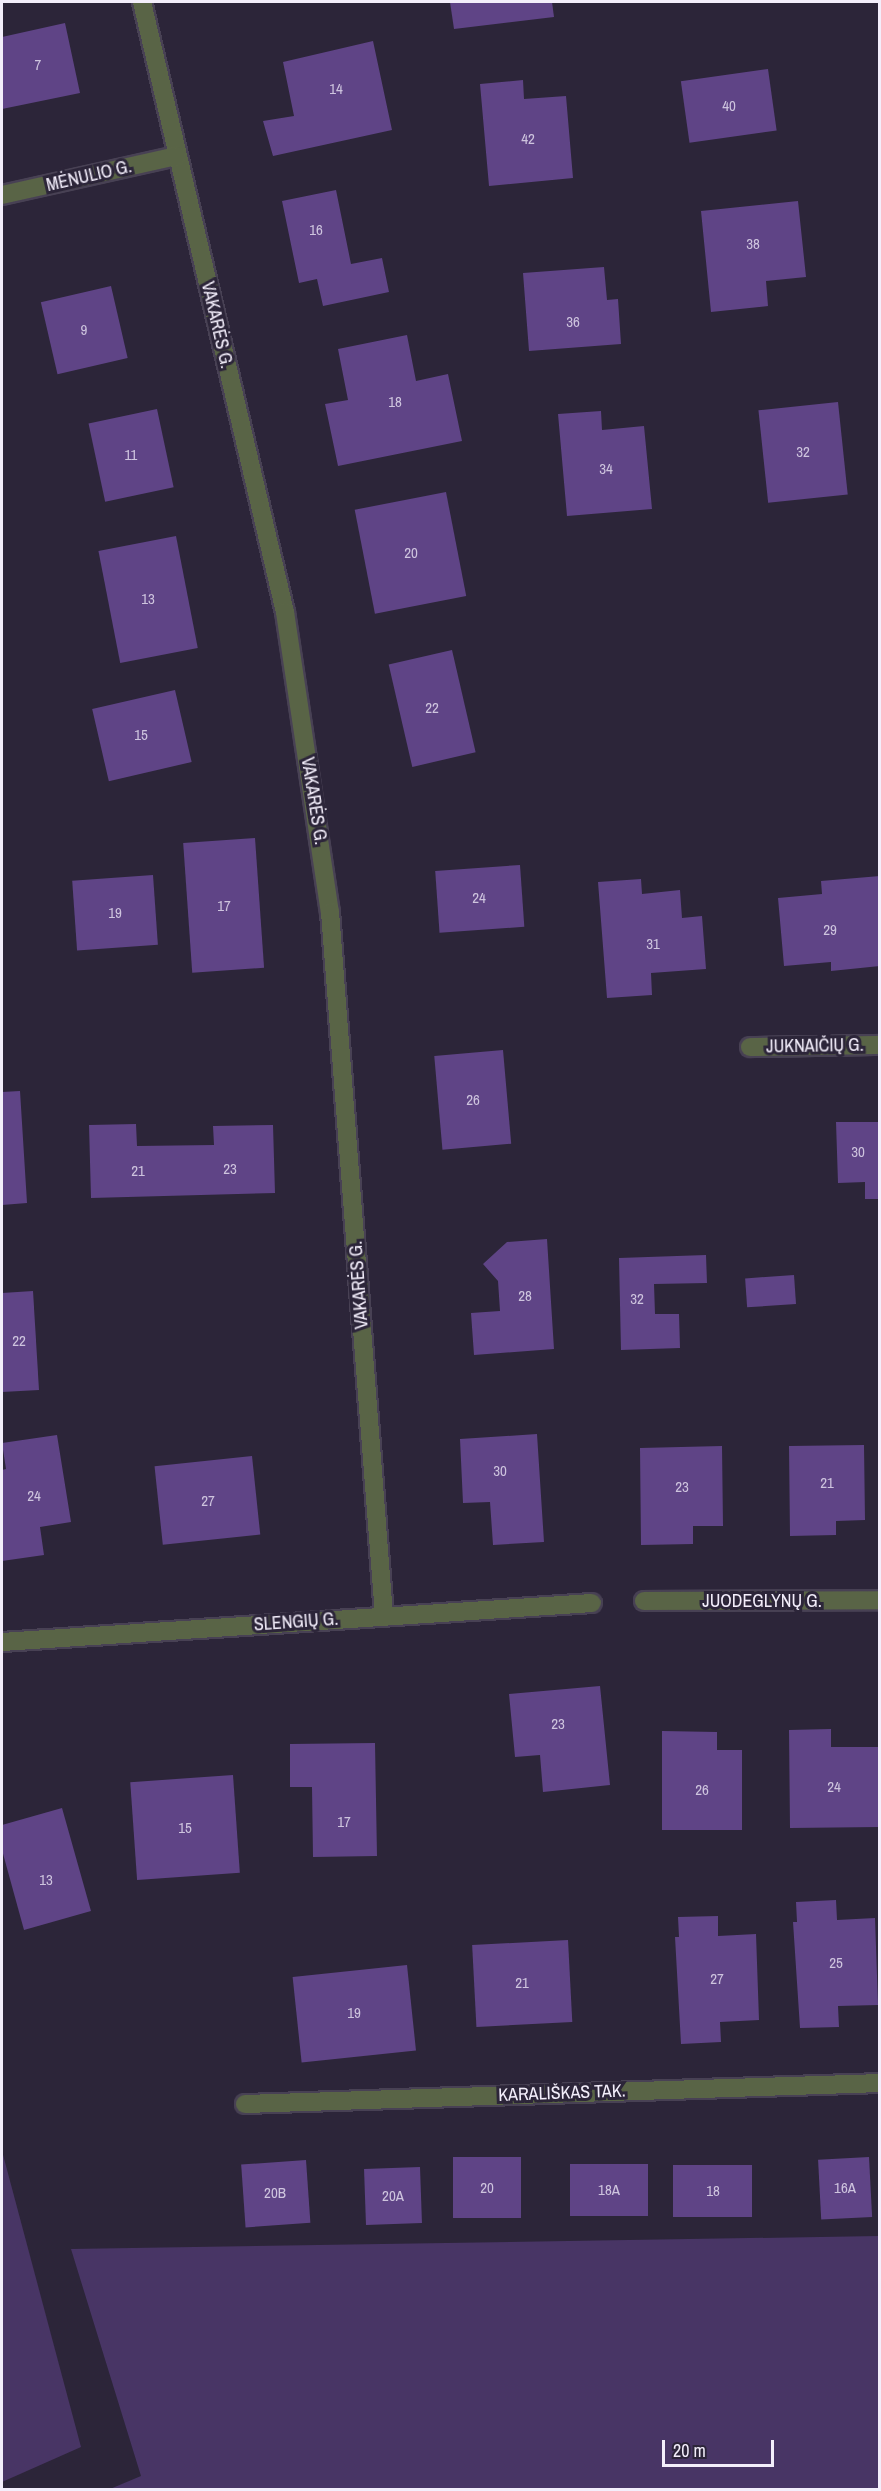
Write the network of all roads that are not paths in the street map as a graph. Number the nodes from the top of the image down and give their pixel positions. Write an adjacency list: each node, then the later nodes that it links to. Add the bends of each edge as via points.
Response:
1 (142, 2): 2 (street, VAKARĖS G.)
2 (177, 156): 3 (street, MĖNULIO G.); 9 (street, VAKARĖS G., via 285,612 330,912)
3 (2, 195)
4 (879, 1045): 5 (street, JUKNAIČIŲ G.)
5 (750, 1047)
6 (879, 1600): 7 (street, JUODEGLYNŲ G.)
7 (644, 1601)
8 (591, 1603): 9 (street, SLENGIŲ G.)
9 (384, 1616): 10 (street, SLENGIŲ G.)
10 (2, 1642)
11 (879, 2083): 12 (street, KARALIŠKAS TAK.)
12 (245, 2104)

